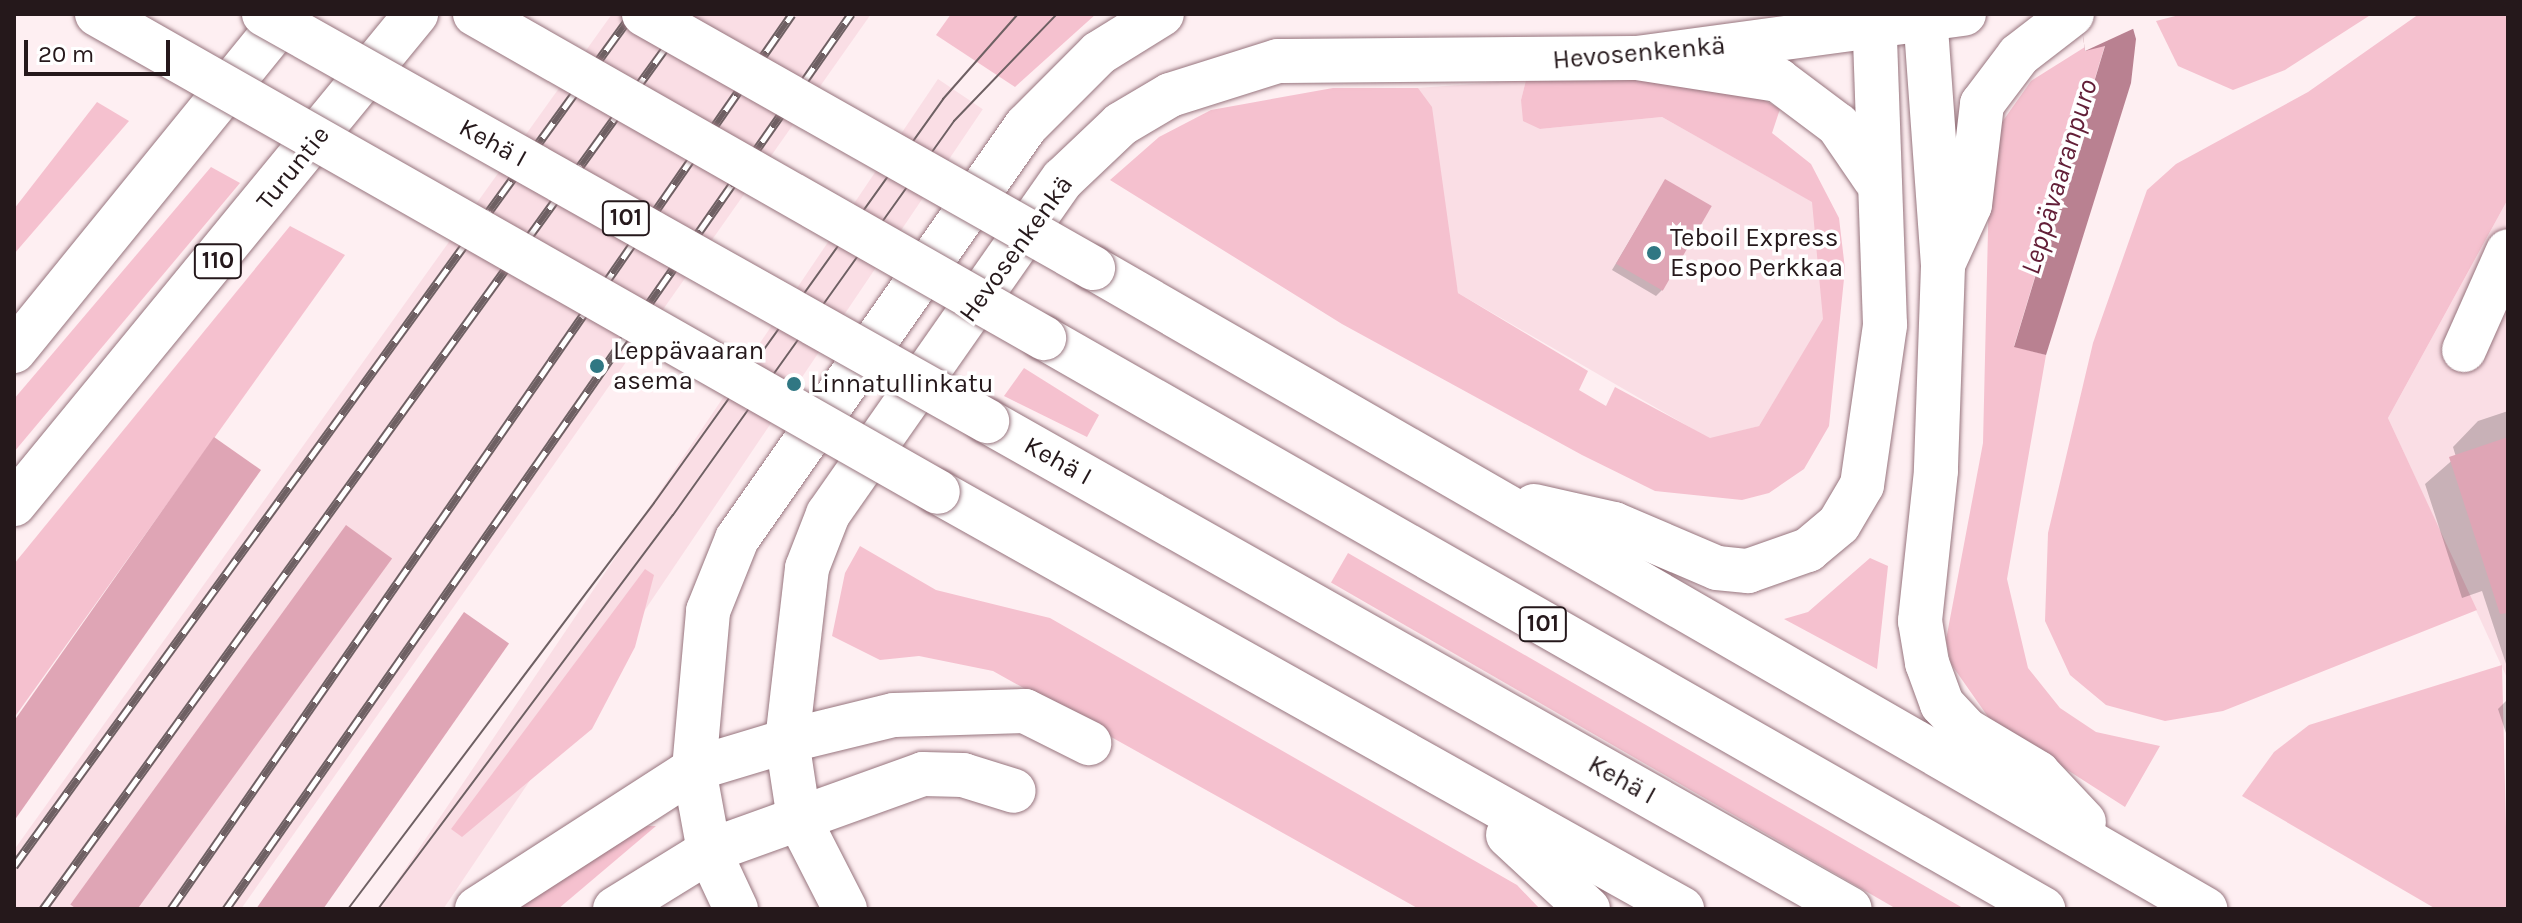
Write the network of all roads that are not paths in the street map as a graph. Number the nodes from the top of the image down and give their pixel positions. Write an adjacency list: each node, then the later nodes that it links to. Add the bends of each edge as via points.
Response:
1 (97, 14): 22 (main road, bridge)
2 (264, 14): 33 (main road, Kehä I / 101, bridge)
3 (288, 14): 16 (main road)
4 (416, 14): 18 (main road, Turuntie / 110)
5 (475, 14): 34 (main road, 101, bridge)
6 (644, 14): 17 (main road, bridge)
7 (1162, 14): 23 (main road, via 1099,53 1026,126 756,504 708,611)
8 (2072, 14): 14 (main road, via 2019,55 1982,104 1970,205)
9 (1939, 16): 10 (main road, Hevosenkenkä); 14 (main road)
10 (1873, 20): 11 (main road, Hevosenkenkä); 12 (main road)
11 (1637, 58): 12 (main road, via 1778,80 1838,125); 20 (main road, Hevosenkenkä, via 1278,61 1170,95 1121,124 1063,179 828,514 807,568 795,634)
12 (1875, 179): 17 (main road, via 1886,247 1874,432 1862,485 1839,524 1808,550 1775,566 1717,568 1614,524)
13 (2508, 251): 15 (main road)
14 (1943, 266): 26 (main road, via 1937,456 1920,621 1927,663 1942,704 1966,730 2038,773)
15 (2464, 350)
16 (14, 351)
17 (1491, 496): 26 (main road)
18 (14, 504)
19 (894, 715): 20 (main road); 21 (main road, via 1025,711); 24 (main road, via 1005,776 1014,791 963,775 923,774)
20 (787, 741): 23 (main road); 24 (main road, Hevosenkenkä)
21 (1089, 743)
22 (1420, 762): 31 (main road); 32 (main road)
23 (694, 769): 25 (main road); 27 (main road)
24 (799, 819): 25 (main road); 30 (main road, Hevosenkenkä)
25 (709, 851): 28 (main road); 29 (main road)
26 (2115, 856): 35 (main road)
27 (477, 909)
28 (615, 909)
29 (736, 909)
30 (845, 909)
31 (1588, 909)
32 (1682, 909)
33 (1850, 909)
34 (2043, 909)
35 (2205, 909)

